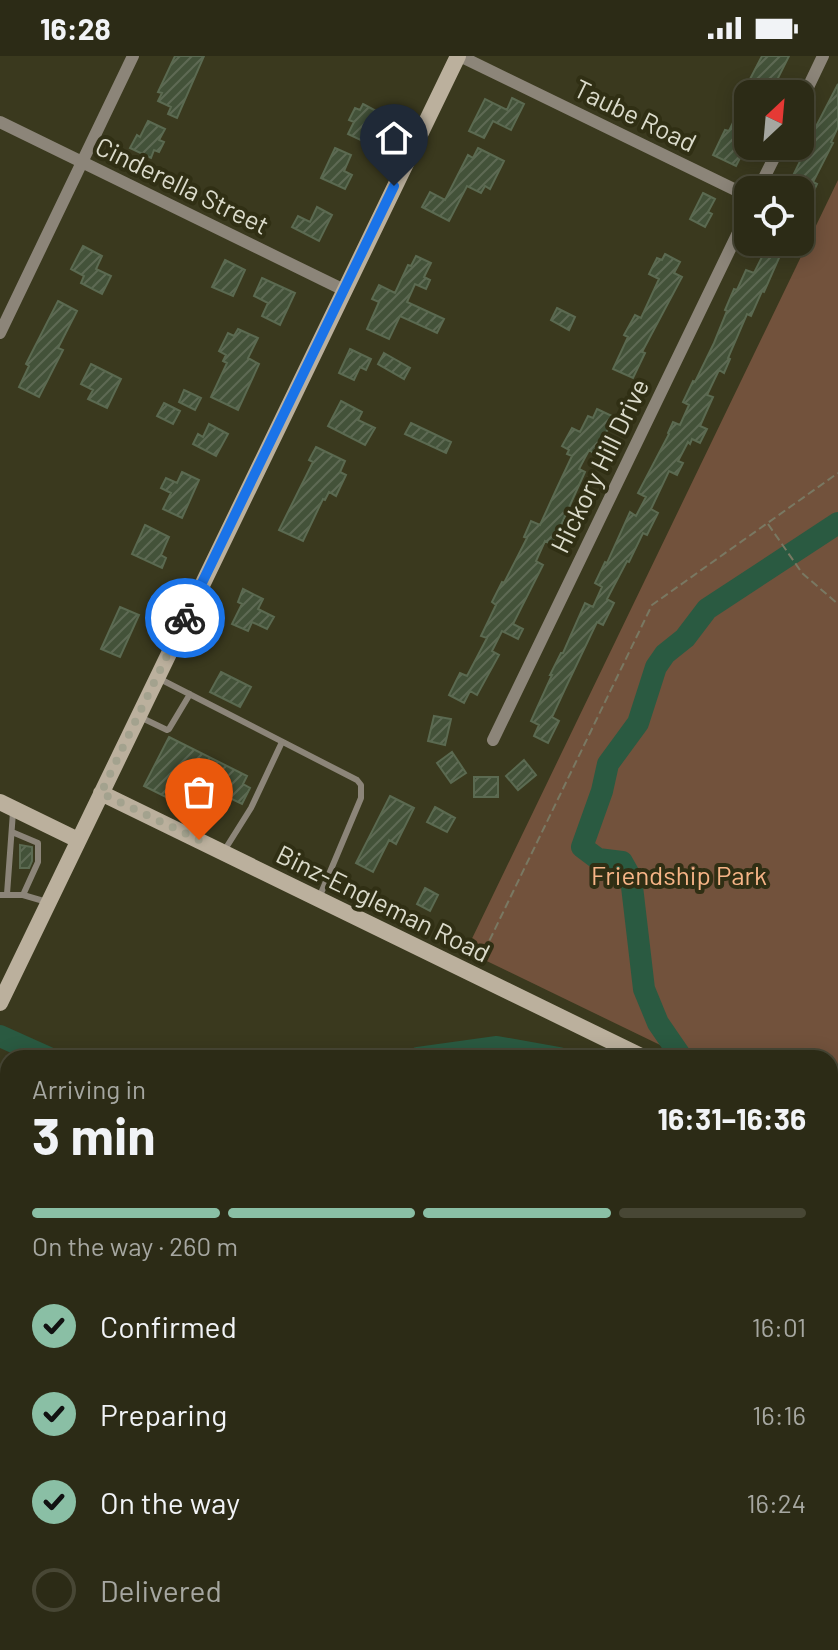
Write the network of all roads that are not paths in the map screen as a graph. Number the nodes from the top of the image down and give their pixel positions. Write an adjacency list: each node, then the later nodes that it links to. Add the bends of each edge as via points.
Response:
1 (133, 56): 6 (street)
2 (459, 56): 7 (street, Taube Road); 9 (street)
3 (823, 56): 4 (street)
4 (812, 80)
5 (0, 122): 6 (street, Cinderella Street)
6 (83, 162): 9 (street, Cinderella Street); 10 (street)
7 (734, 189)
8 (734, 241): 14 (street, Hickory Hill Drive)
9 (344, 290): 11 (street)
10 (0, 333)
11 (157, 677): 12 (lane); 13 (street)
12 (190, 694): 13 (lane, via 167,730); 15 (lane)
13 (138, 716): 16 (street)
14 (493, 740)
15 (282, 742): 20 (lane); 23 (lane, via 361,785 361,798)
16 (101, 793): 19 (street); 20 (street, Binz-Engleman Road)
17 (7, 805): 18 (lane); 19 (street)
18 (12, 832): 21 (lane); 22 (lane, via 38,843 38,862)
19 (78, 840): 24 (street)
20 (223, 852): 23 (street, Binz-Engleman Road)
21 (3, 895): 22 (lane)
22 (23, 895): 24 (lane)
23 (319, 899): 26 (street, Binz-Engleman Road)
24 (48, 902): 25 (street)
25 (3, 997)
26 (629, 1050)

